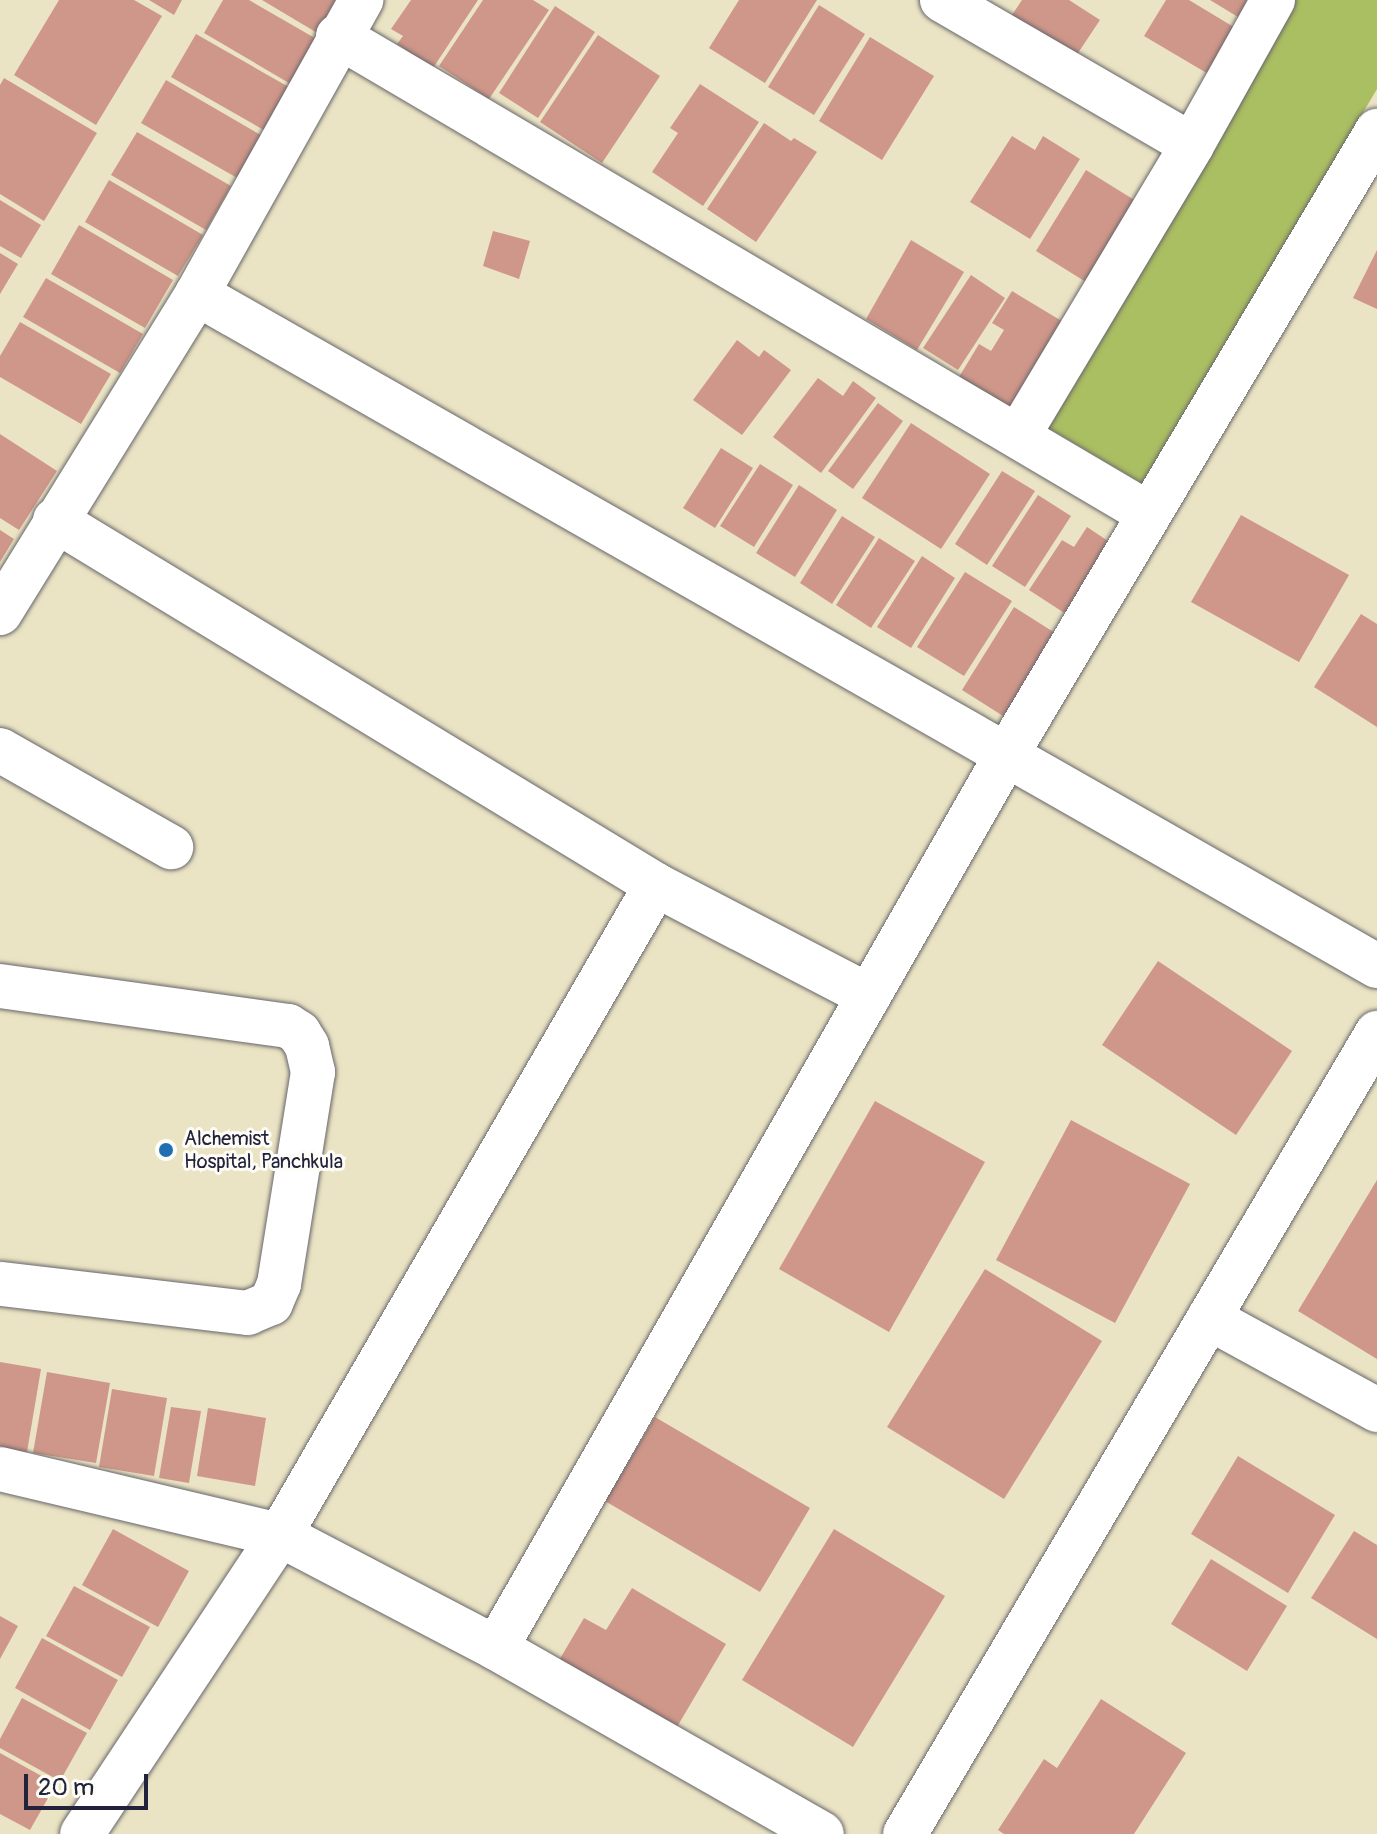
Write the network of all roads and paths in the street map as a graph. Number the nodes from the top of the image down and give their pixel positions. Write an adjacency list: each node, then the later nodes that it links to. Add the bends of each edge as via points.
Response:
1 (1273, 0): 5 (street)
2 (965, 6): 5 (street)
3 (349, 18): 6 (street); 7 (street)
4 (1377, 131): 8 (street)
5 (1192, 145): 7 (street)
6 (197, 294): 9 (street); 12 (street)
7 (1018, 436): 8 (street)
8 (1149, 514): 12 (street)
9 (55, 520): 10 (street); 14 (street)
10 (0, 613)
11 (0, 750): 13 (street)
12 (1007, 754): 15 (street); 17 (street)
13 (171, 847)
14 (656, 885): 17 (street); 23 (street)
15 (1377, 966)
16 (0, 986): 19 (street, via 288,1026 307,1046 313,1072 279,1284 271,1303 248,1313)
17 (869, 996): 24 (street)
18 (1377, 1033): 20 (street)
19 (0, 1284)
20 (1209, 1318): 21 (street); 27 (street)
21 (1377, 1410)
22 (0, 1469): 23 (street)
23 (280, 1535): 24 (street); 25 (street)
24 (496, 1648): 26 (street)
25 (82, 1834)
26 (822, 1834)
27 (905, 1834)

